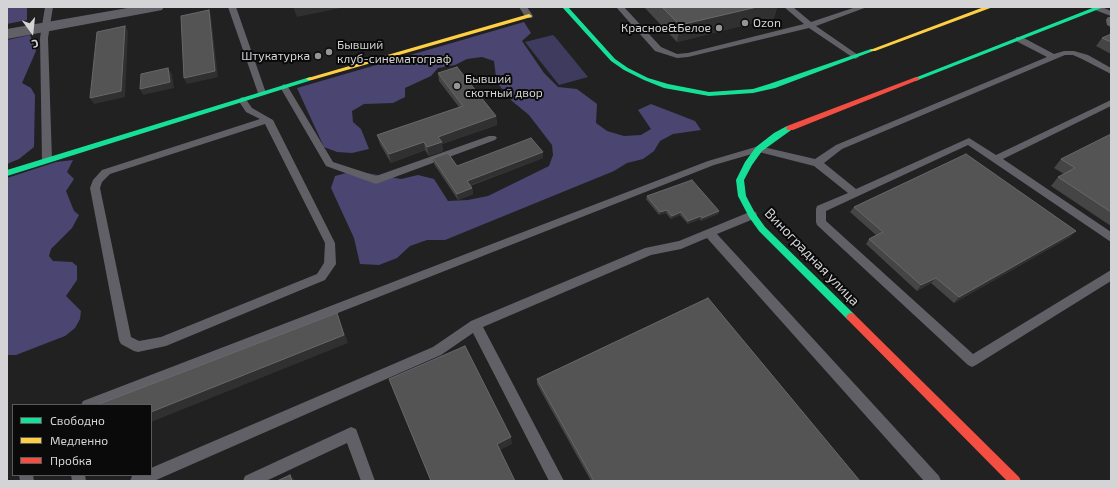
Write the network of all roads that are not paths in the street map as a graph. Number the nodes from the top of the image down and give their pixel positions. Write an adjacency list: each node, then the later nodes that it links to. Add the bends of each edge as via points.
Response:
1 (49, 7): 16 (lane)
2 (157, 7): 16 (street)
3 (232, 7): 23 (lane)
4 (522, 7): 12 (lane)
5 (565, 7): 19 (street, via 613,60 626,69 646,79 688,91 709,94 753,91)
6 (620, 7): 14 (lane, via 658,49 677,56 688,56)
7 (788, 7): 14 (lane)
8 (863, 7): 14 (lane)
9 (990, 7): 19 (street)
10 (1100, 8): 11 (lane); 18 (street, Виноградная улица)
11 (1111, 14)
12 (529, 16): 22 (street)
13 (1111, 19): 15 (lane)
14 (810, 25): 19 (lane)
15 (1111, 25)
16 (46, 28): 17 (street); 30 (lane, via 44,38)
17 (7, 34)
18 (1019, 39): 20 (lane); 28 (street, Виноградная улица, via 793,127)
19 (855, 57)
20 (1053, 57): 21 (lane, via 1074,53); 31 (lane, via 839,147)
21 (1111, 72)
22 (284, 87): 23 (street); 27 (lane, via 329,164 376,180)
23 (262, 93): 24 (street)
24 (242, 100): 26 (lane, via 249,110); 30 (street)
25 (1111, 103): 29 (lane)
26 (268, 120): 26 (lane, via 330,244 330,264 321,277 162,342 138,346 125,340 95,188 98,180 106,172)
27 (492, 138)
28 (759, 149): 31 (lane); 34 (street, Виноградная улица, via 740,180 742,196); 39 (lane, via 711,163)
29 (995, 159): 33 (lane, via 969,141); 36 (lane)
30 (47, 160): 32 (street)
31 (817, 163): 33 (lane)
32 (7, 173)
33 (855, 193): 37 (lane, via 821,209 821,222 972,361)
34 (752, 215): 35 (lane); 47 (street, Виноградная улица, via 762,229)
35 (709, 233): 38 (lane, via 681,245 649,251); 46 (lane)
36 (1111, 238)
37 (1111, 275)
38 (476, 325): 40 (lane, via 437,351); 45 (lane)
39 (91, 404)
40 (152, 475)
41 (149, 476): 42 (lane)
42 (137, 481)
43 (250, 481): 44 (lane, via 351,434)
44 (368, 481)
45 (557, 481)
46 (934, 481)
47 (1015, 481)

